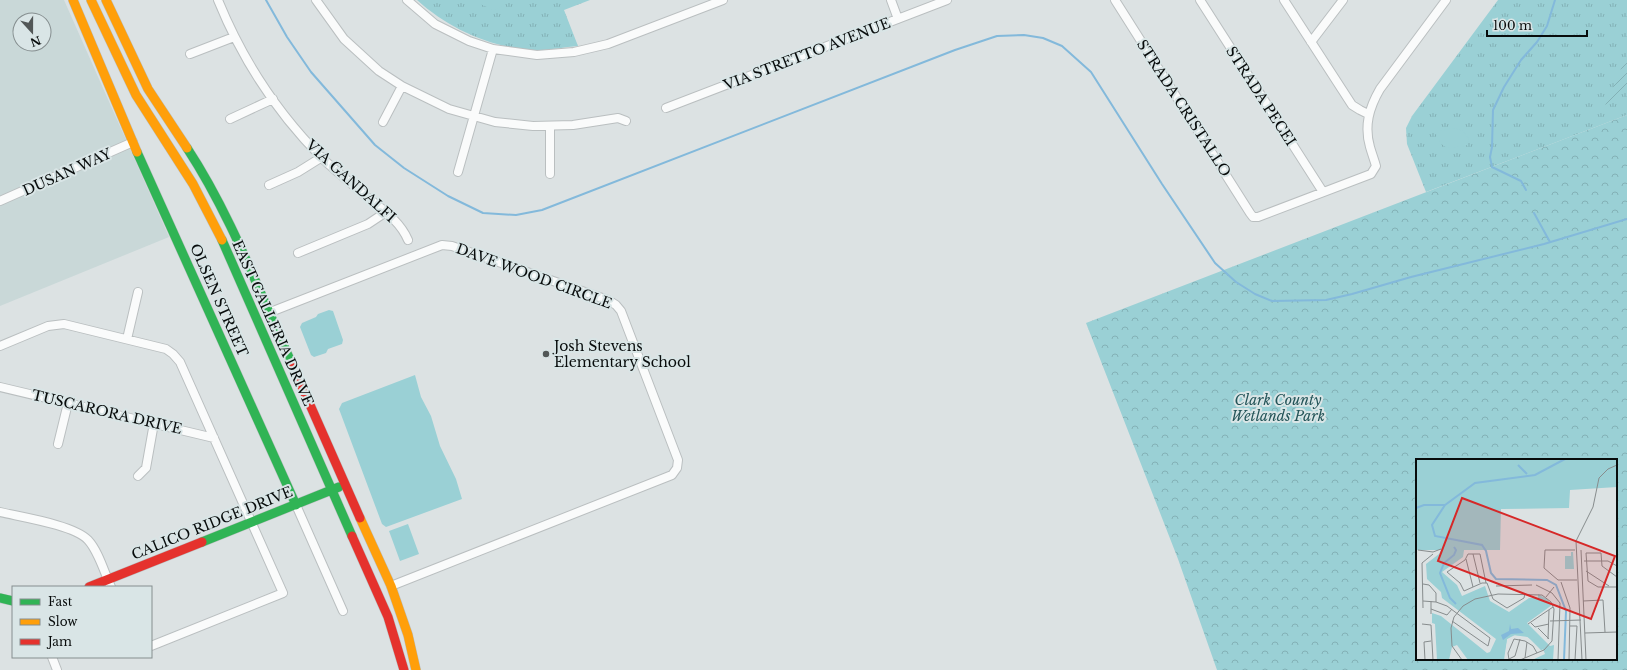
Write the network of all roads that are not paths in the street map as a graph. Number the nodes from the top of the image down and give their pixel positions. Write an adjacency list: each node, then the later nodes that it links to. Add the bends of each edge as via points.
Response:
1 (73, 0): 30 (main road, OLSEN STREET)
2 (91, 0): 39 (main road, EAST GALLERIA DRIVE, via 136,95 193,184)
3 (106, 0): 42 (main road, EAST GALLERIA DRIVE, via 148,89 205,176)
4 (218, 0): 17 (street, VIA GANDALFI)
5 (316, 0): 21 (street, via 344,39 379,71)
6 (407, 0): 19 (street, via 435,24 468,41)
7 (723, 0): 15 (street)
8 (891, 0): 16 (street)
9 (946, 0): 16 (street, VIA STRETTO AVENUE)
10 (1115, 0): 35 (street, STRADA CRISTALLO, via 1253,217)
11 (1200, 0): 35 (street, STRADA PECEI)
12 (1284, 0): 18 (street)
13 (1343, 0): 18 (street)
14 (1446, 0): 24 (street, via 1380,89)
15 (702, 4): 19 (street, via 608,44 589,49 538,55)
16 (898, 19): 23 (street, VIA STRETTO AVENUE)
17 (234, 37): 20 (street); 22 (street, VIA GANDALFI)
18 (1311, 42): 24 (street, via 1352,105)
19 (493, 49): 25 (street)
20 (190, 54)
21 (402, 86): 25 (street, via 449,109); 28 (street)
22 (274, 99): 26 (street); 31 (street, VIA GANDALFI, via 300,135)
23 (666, 108)
24 (1368, 114): 35 (street, via 1366,127 1376,166 1371,174)
25 (474, 117): 29 (street, via 517,125); 32 (street)
26 (230, 119)
27 (626, 121): 29 (street, via 618,118 573,126)
28 (383, 122)
29 (550, 126): 33 (street)
30 (134, 142): 36 (street, DUSAN WAY); 53 (main road, OLSEN STREET)
31 (322, 157): 34 (street, via 298,172); 37 (street, VIA GANDALFI)
32 (458, 172)
33 (550, 174)
34 (268, 185)
35 (1323, 192)
36 (0, 201)
37 (386, 212): 38 (street, VIA GANDALFI, via 404,230); 40 (street, via 368,224)
38 (408, 240)
39 (223, 243): 42 (main road, via 231,250 258,309); 52 (main road, EAST GALLERIA DRIVE)
40 (298, 253)
41 (138, 292): 43 (street)
42 (268, 313): 51 (main road, EAST GALLERIA DRIVE); 58 (street, DAVE WOOD CIRCLE, via 442,245 452,246 608,300 621,311 678,460 677,468 672,475)
43 (127, 339): 44 (street, via 64,324 48,326); 48 (street, via 166,349 173,354 180,362)
44 (0, 346)
45 (0, 387): 46 (street, TUSCARORA DRIVE)
46 (68, 403): 47 (street, TUSCARORA DRIVE); 49 (street)
47 (154, 424): 48 (street, TUSCARORA DRIVE); 50 (street, via 146,468)
48 (214, 438): 55 (street)
49 (58, 444)
50 (138, 476)
51 (345, 484): 52 (main road, CALICO RIDGE DRIVE); 58 (main road, EAST GALLERIA DRIVE)
52 (332, 490): 53 (main road, CALICO RIDGE DRIVE); 62 (main road, EAST GALLERIA DRIVE)
53 (296, 505): 55 (main road, CALICO RIDGE DRIVE); 61 (street, OLSEN STREET)
54 (0, 512): 56 (street, via 73,530 87,539)
55 (252, 522): 56 (main road, CALICO RIDGE DRIVE); 63 (street, via 283,593)
56 (109, 583): 57 (main road, CALICO RIDGE DRIVE)
57 (94, 586)
58 (391, 586): 62 (main road); 67 (main road, EAST GALLERIA DRIVE, via 408,634)
59 (0, 598): 60 (main road)
60 (12, 601)
61 (343, 611)
62 (388, 617): 66 (main road, EAST GALLERIA DRIVE)
63 (152, 646)
64 (52, 658): 65 (street)
65 (57, 670)
66 (404, 670)
67 (416, 670)

